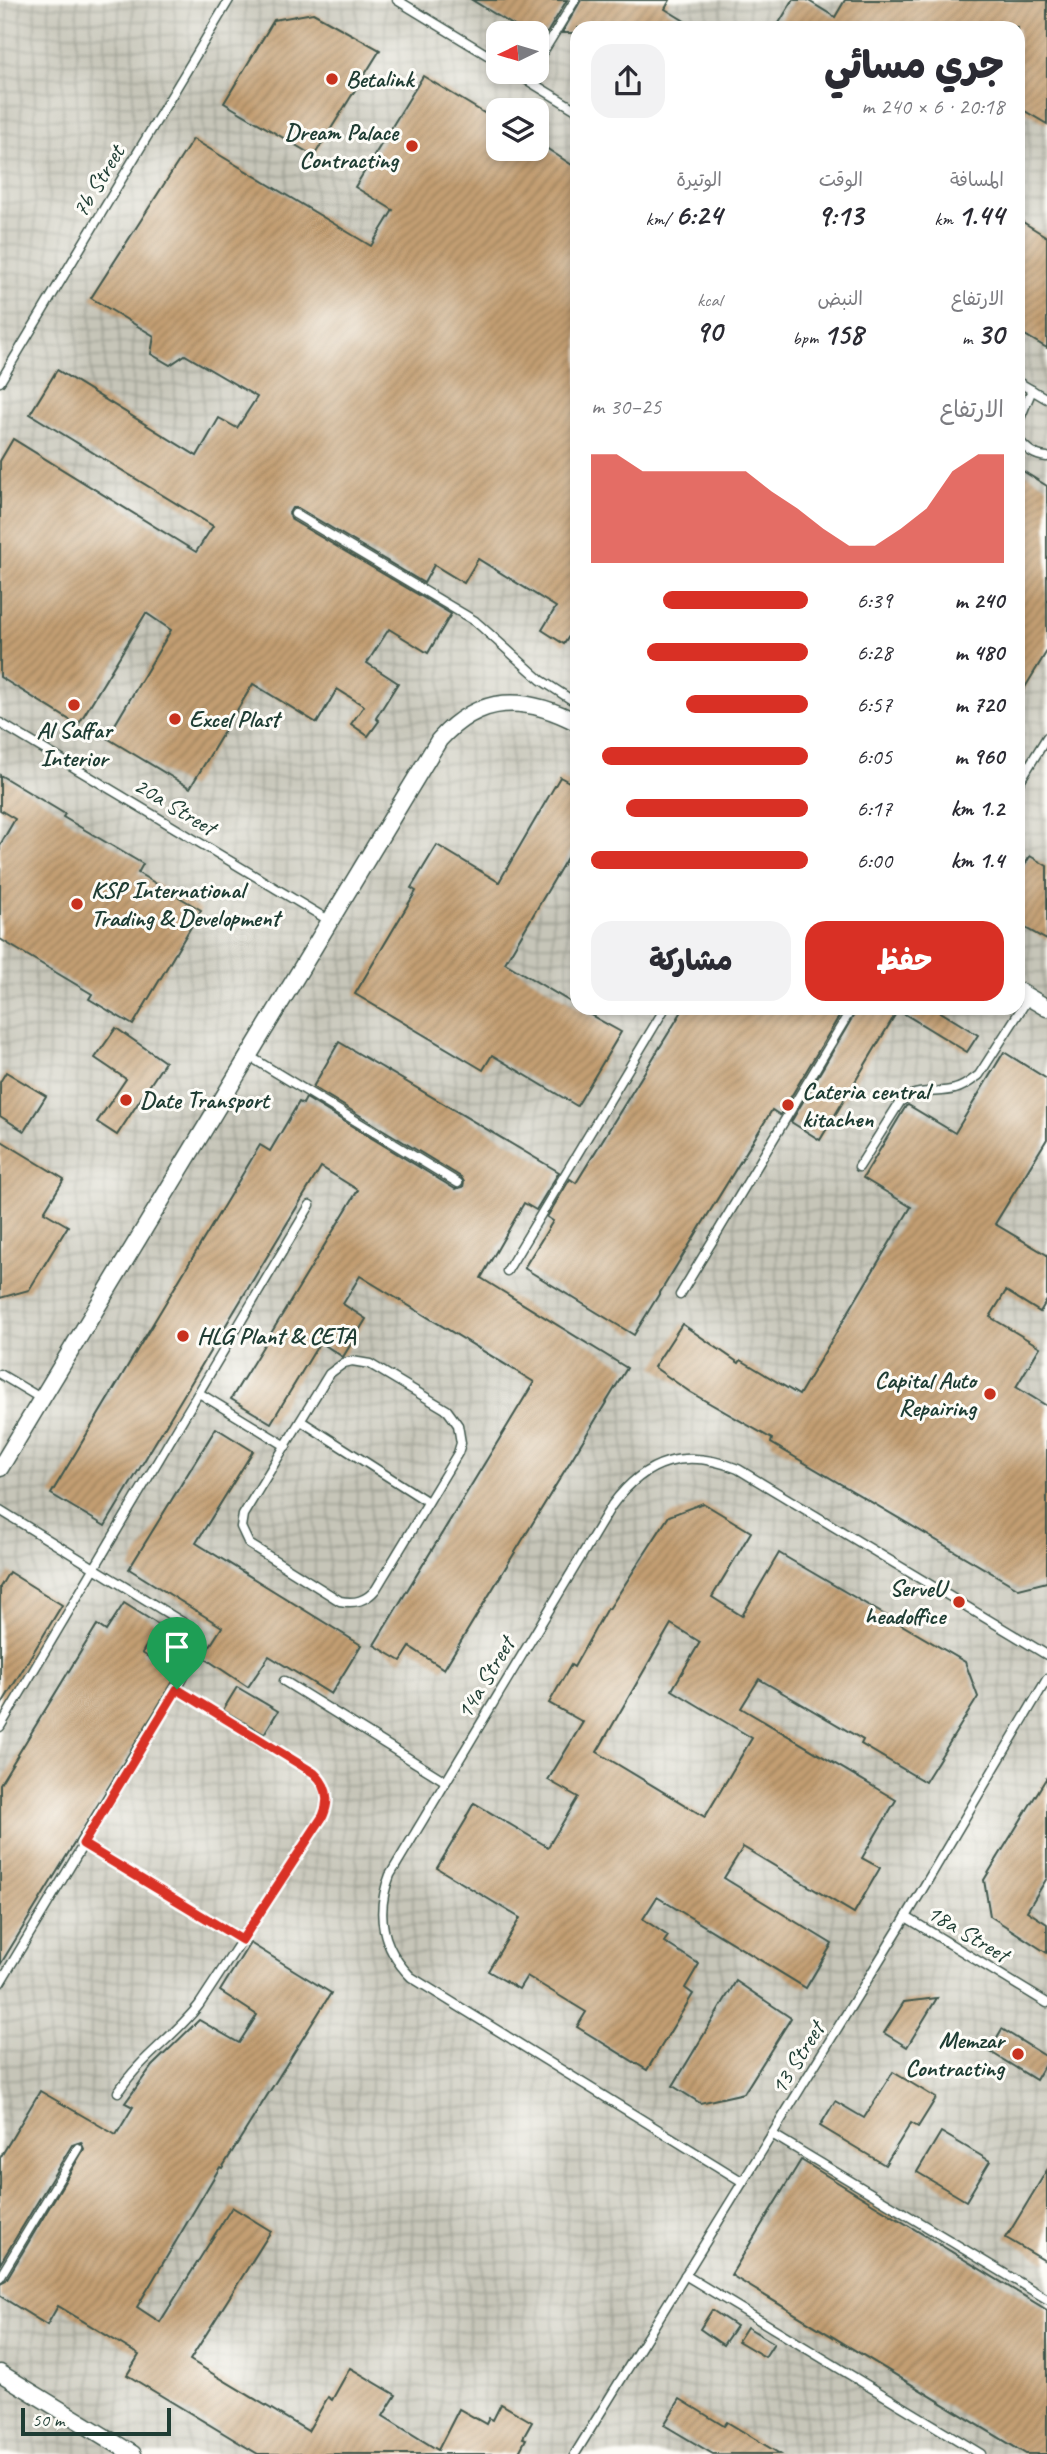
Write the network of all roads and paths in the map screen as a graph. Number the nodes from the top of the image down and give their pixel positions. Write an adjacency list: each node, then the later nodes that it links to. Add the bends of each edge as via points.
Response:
1 (229, 0): 8 (lane, 7b Street)
2 (397, 0): 5 (lane)
3 (575, 0): 4 (lane)
4 (550, 41)
5 (486, 54)
6 (540, 84): 7 (lane)
7 (570, 105)
8 (0, 382)
9 (1025, 386): 10 (lane)
10 (1032, 390): 11 (lane); 12 (lane)
11 (1047, 399)
12 (1025, 406)
13 (1025, 448): 14 (lane)
14 (1047, 457)
15 (295, 514): 16 (lane, via 475,621 541,680)
16 (570, 699)
17 (570, 719): 21 (street, via 518,702 487,706 460,720 439,740)
18 (0, 723): 21 (lane, 20a Street)
19 (1047, 737): 20 (lane)
20 (1025, 773)
21 (330, 921): 27 (street)
22 (1025, 995): 23 (street)
23 (1047, 1009)
24 (661, 1015): 31 (lane)
25 (848, 1015): 32 (lane)
26 (1012, 1015): 28 (lane, via 979,1075 956,1089 905,1097)
27 (249, 1056): 29 (lane); 35 (street)
28 (859, 1167)
29 (458, 1183)
30 (310, 1205): 34 (lane)
31 (507, 1271)
32 (680, 1295)
33 (0, 1374): 35 (lane)
34 (199, 1393): 37 (lane); 41 (lane)
35 (43, 1399): 38 (street)
36 (301, 1422): 37 (lane); 39 (lane); 39 (lane, via 329,1374 352,1362 370,1364 447,1410 458,1425 461,1443)
37 (286, 1446): 39 (lane, via 243,1515 242,1533 249,1544 340,1601 360,1601 371,1594)
38 (0, 1468)
39 (428, 1502)
40 (0, 1510): 41 (lane)
41 (95, 1569): 45 (lane, via 188,1628 195,1641 194,1656); 46 (lane)
42 (1047, 1655): 47 (lane, 14a Street, via 738,1469 699,1458 678,1459 658,1465 624,1488)
43 (1047, 1679): 49 (lane, 13 Street)
44 (284, 1681): 47 (lane)
45 (177, 1689): 48 (lane); 50 (lane, via 314,1773 327,1793 323,1816)
46 (0, 1727)
47 (445, 1781): 56 (lane, 14a Street, via 385,1888 383,1929 401,1967 422,1986)
48 (83, 1844): 50 (lane); 51 (lane)
49 (906, 1917): 52 (lane, 18a Street); 54 (lane, 13 Street)
50 (242, 1940): 53 (lane, via 188,2019 138,2065)
51 (0, 1983)
52 (1047, 2003)
53 (118, 2092)
54 (772, 2134): 56 (lane, 13 Street); 59 (lane)
55 (78, 2148): 58 (lane)
56 (743, 2182): 57 (lane, 13 Street)
57 (685, 2275): 62 (lane, 13 Street); 63 (lane)
58 (0, 2277)
59 (1047, 2299)
60 (0, 2373): 61 (street)
61 (133, 2454)
62 (575, 2454)
63 (981, 2454)

